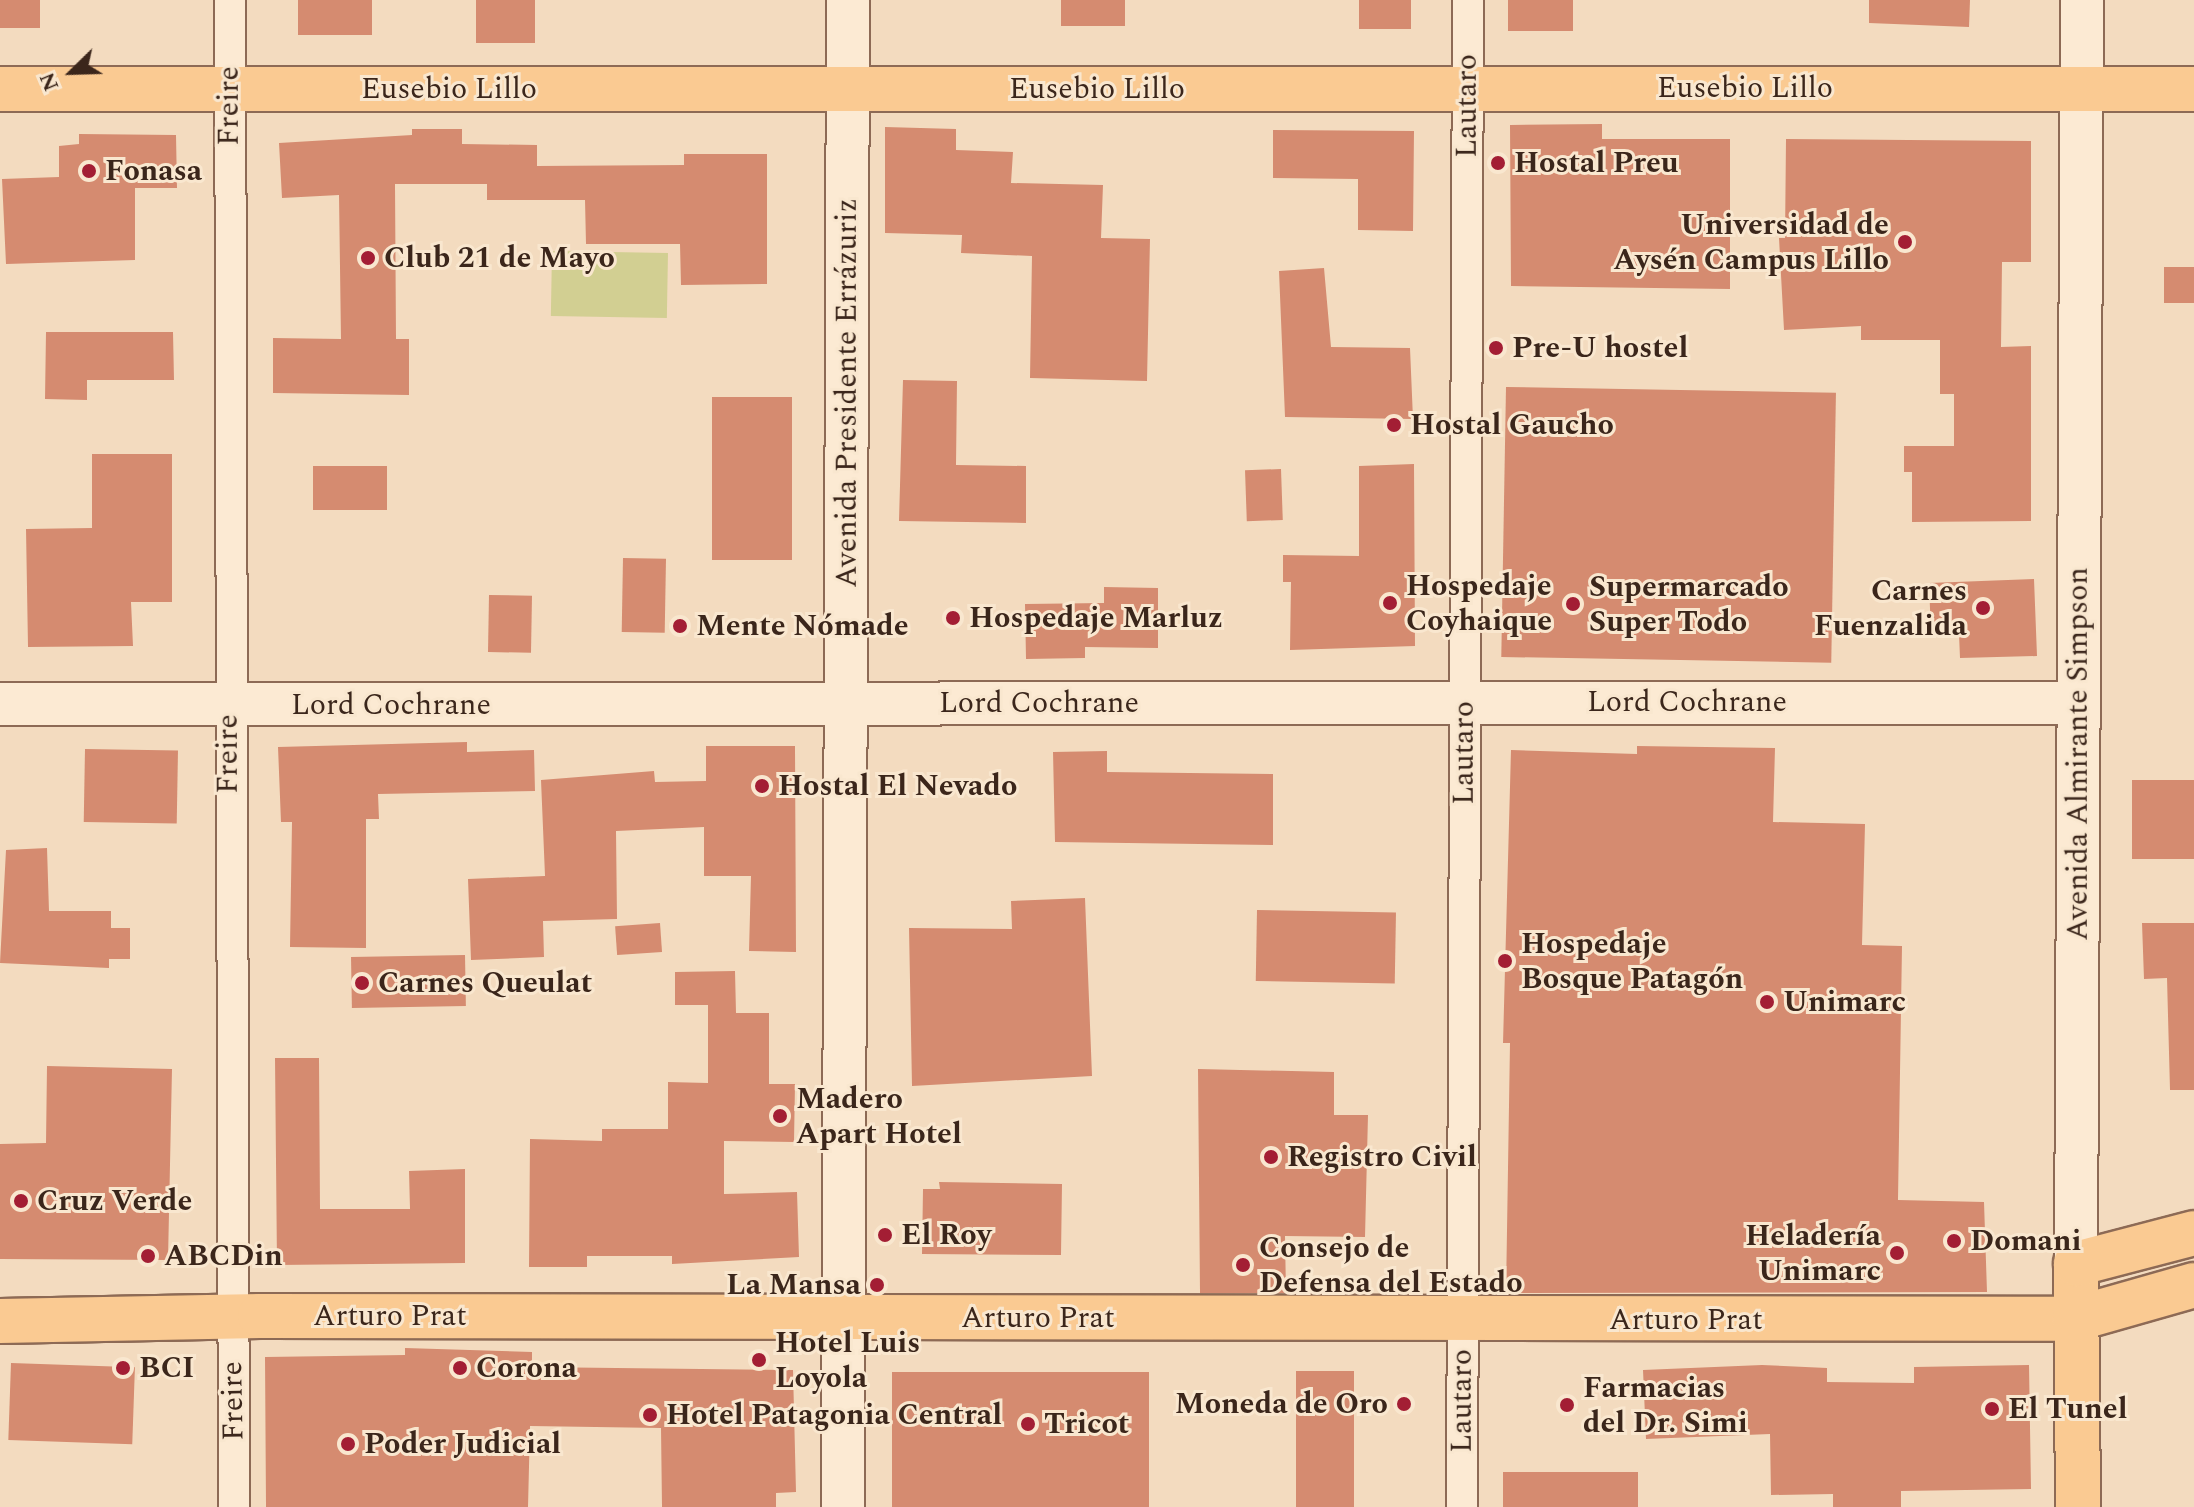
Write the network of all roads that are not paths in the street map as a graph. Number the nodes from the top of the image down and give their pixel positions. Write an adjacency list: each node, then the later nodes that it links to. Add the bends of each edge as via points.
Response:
1 (230, 0): 8 (street, Freire)
2 (848, 0): 9 (main road, Avenida Presidente Errázuriz)
3 (1468, 0): 5 (street, Lautaro)
4 (2082, 0): 6 (main road, Avenida Almirante Simpson)
5 (1468, 88): 6 (main road, Eusebio Lillo); 9 (main road, Eusebio Lillo); 11 (street, Lautaro)
6 (2081, 88): 10 (main road, Eusebio Lillo); 12 (main road, Avenida Almirante Simpson)
7 (0, 89): 8 (main road, Eusebio Lillo)
8 (229, 89): 9 (main road, Eusebio Lillo); 15 (street, Freire)
9 (848, 89): 14 (main road, Avenida Presidente Errázuriz)
10 (2194, 89)
11 (1464, 701): 12 (main road, Lord Cochrane); 14 (main road, Lord Cochrane); 22 (street, Lautaro)
12 (2077, 703): 17 (main road, Avenida Almirante Simpson)
13 (0, 704): 15 (main road, Lord Cochrane)
14 (846, 704): 15 (main road, Lord Cochrane); 20 (main road, Avenida Presidente Errázuriz)
15 (227, 705): 19 (street, Freire)
16 (2194, 1233): 17 (main road)
17 (2076, 1264): 21 (main road, Avenida Almirante Simpson)
18 (2194, 1285): 21 (main road, Arturo Prat)
19 (232, 1316): 20 (main road, Arturo Prat); 23 (main road, Arturo Prat); 24 (street, Freire)
20 (844, 1316): 22 (main road, Arturo Prat); 25 (main road, Avenida Presidente Errázuriz)
21 (2075, 1319): 22 (main road, Arturo Prat); 27 (main road, Avenida Almirante Simpson)
22 (1463, 1320): 26 (street, Lautaro)
23 (0, 1321)
24 (234, 1507)
25 (843, 1507)
26 (1462, 1507)
27 (2078, 1507)

